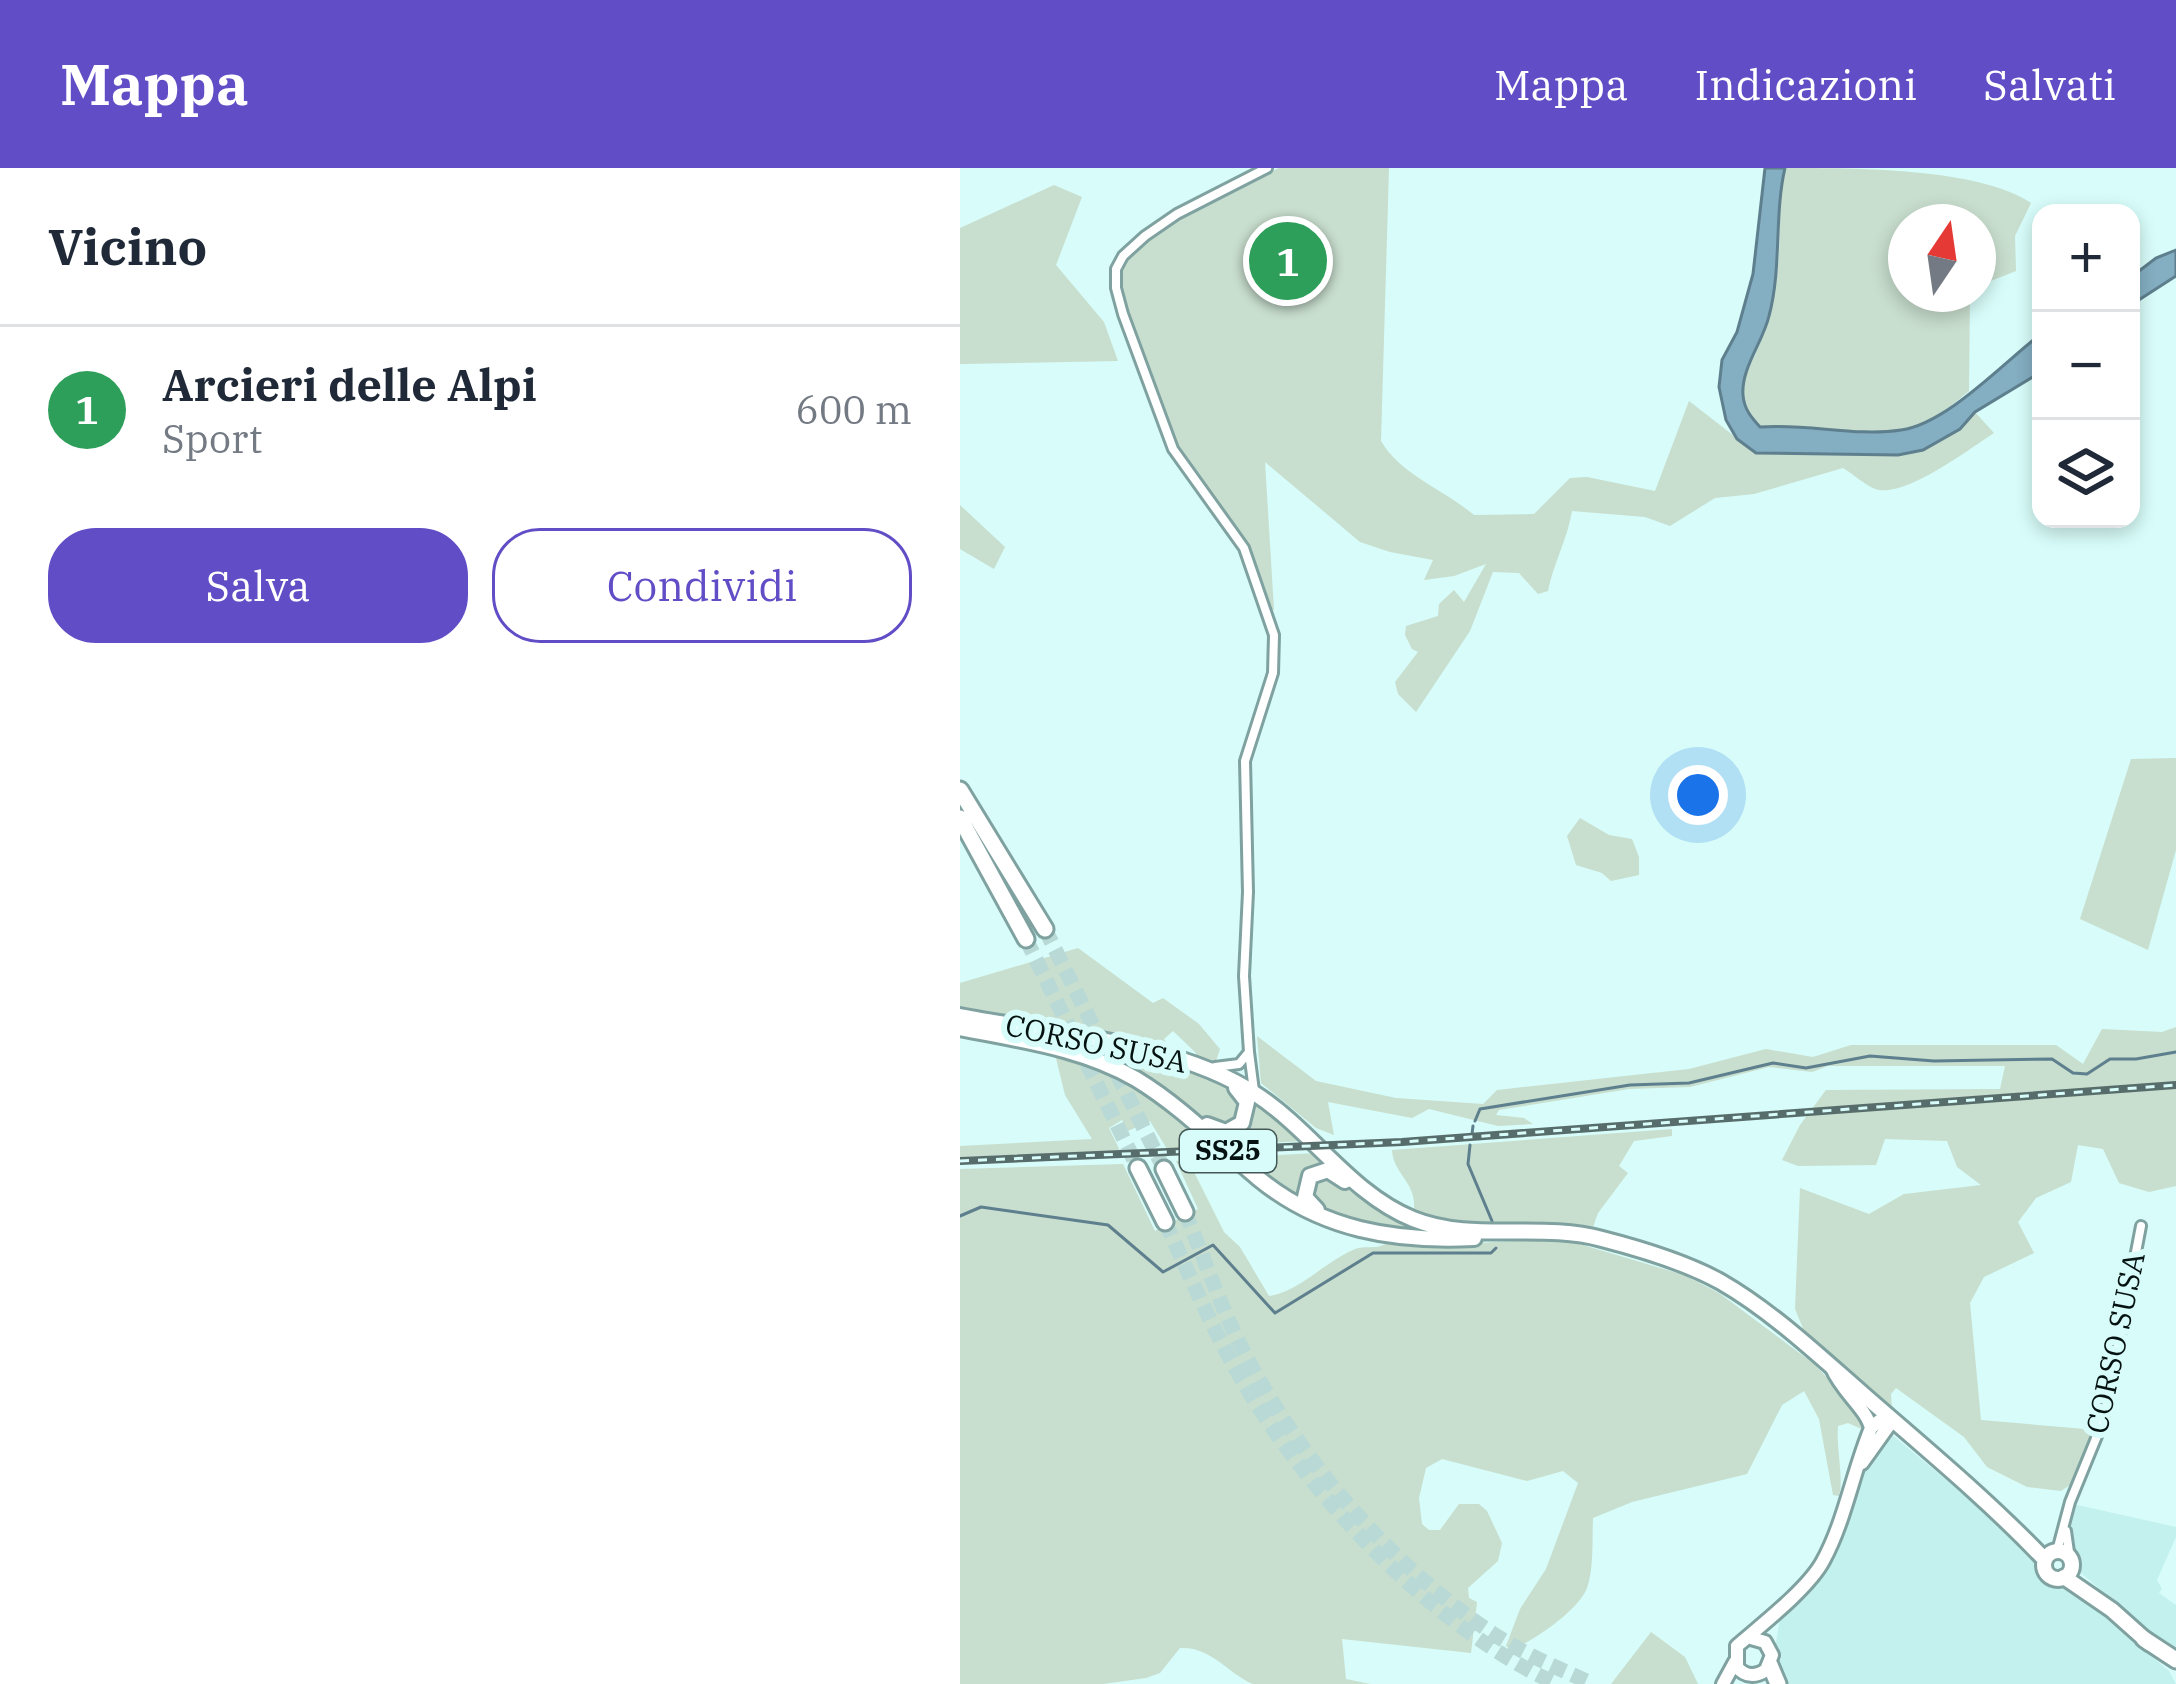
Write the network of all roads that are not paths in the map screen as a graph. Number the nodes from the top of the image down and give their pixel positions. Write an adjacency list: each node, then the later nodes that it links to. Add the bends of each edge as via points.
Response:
1 (1267, 168): 8 (street, via 1144,236 1116,269 1123,314 1173,449 1244,548 1274,635 1273,673 1244,779)
2 (960, 790): 4 (highway)
3 (960, 818): 5 (highway)
4 (1046, 929)
5 (1026, 939)
6 (960, 1016): 9 (main road, CORSO SUSA / SS25)
7 (960, 1028): 11 (main road, CORSO SUSA / SS25, via 1084,1055)
8 (1249, 1052): 9 (street, via 1239,1064); 10 (street)
9 (1205, 1067): 10 (main road, CORSO SUSA / SS25); 11 (main road, via 1245,1097 1238,1127 1218,1131)
10 (1254, 1093): 14 (main road, CORSO SUSA / SS25)
11 (1163, 1096): 18 (main road, CORSO SUSA / SS25, via 1276,1192)
12 (1138, 1168): 16 (highway)
13 (1164, 1169): 15 (highway)
14 (1390, 1208): 18 (main road, via 1334,1172 1310,1176 1310,1205); 19 (main road, CORSO SUSA / SS25, via 1442,1228)
15 (1186, 1212)
16 (1165, 1222)
17 (2141, 1226): 24 (street, CORSO SUSA, via 2104,1419)
18 (1363, 1231): 19 (main road, CORSO SUSA / SS25, via 1438,1240)
19 (1539, 1231): 20 (main road, CORSO SUSA / SS25, via 1597,1237 1701,1272)
20 (1832, 1368): 21 (main road, CORSO SUSA / SS25); 22 (street)
21 (1893, 1420): 22 (street); 23 (street); 25 (main road, CORSO SUSA / SS25)
22 (1870, 1428): 23 (street)
23 (1854, 1473): 26 (street, via 1825,1558)
24 (2065, 1528): 25 (street, CORSO SUSA); 25 (street, CORSO SUSA)
25 (2060, 1561): 28 (main road, CORSO SUSA / SS25)
26 (1784, 1604): 27 (street); 29 (street)
27 (1751, 1638): 29 (street); 31 (street, via 1737,1646)
28 (2144, 1639): 30 (highway)
29 (1768, 1646): 32 (street)
30 (2172, 1660): 34 (highway)
31 (1735, 1662): 33 (street); 35 (street)
32 (1770, 1665): 33 (street); 36 (highway)
33 (1750, 1675): 35 (street)
34 (2176, 1676)
35 (1727, 1684)
36 (1778, 1684)

